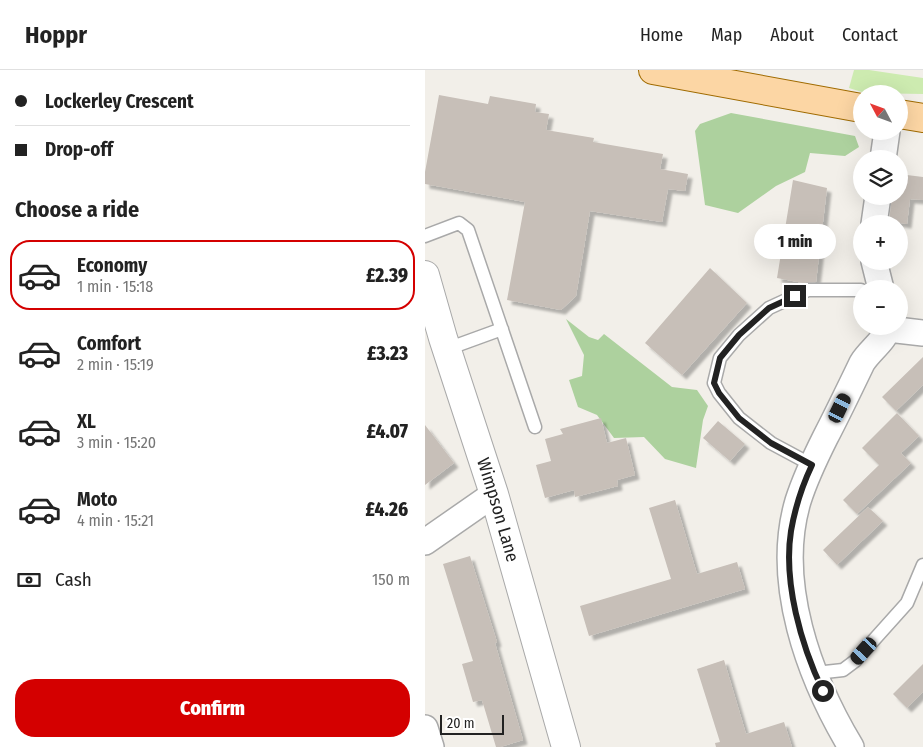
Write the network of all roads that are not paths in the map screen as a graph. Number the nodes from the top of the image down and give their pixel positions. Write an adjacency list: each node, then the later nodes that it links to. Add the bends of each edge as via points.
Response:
1 (653, 70): 2 (main road)
2 (853, 107)
3 (908, 116): 4 (main road)
4 (923, 118)
5 (425, 236): 8 (lane, via 459,223 468,230)
6 (426, 281): 12 (street, Wimpson Lane)
7 (853, 290): 14 (lane, via 809,290 769,308 739,335 720,358 714,383 739,418 771,443)
8 (502, 329): 12 (lane); 13 (lane)
9 (908, 331): 10 (street)
10 (923, 333)
11 (886, 335): 14 (street, via 862,363)
12 (447, 349): 15 (street, Wimpson Lane)
13 (535, 428)
14 (812, 465): 18 (street, via 798,501 791,532 790,568 796,614)
15 (494, 494): 16 (street); 21 (street, Wimpson Lane)
16 (425, 542)
17 (923, 565): 18 (lane, via 907,603 855,661 843,670 825,672)
18 (816, 677): 22 (street)
19 (425, 728): 20 (street)
20 (431, 747)
21 (566, 747)
22 (851, 747)

